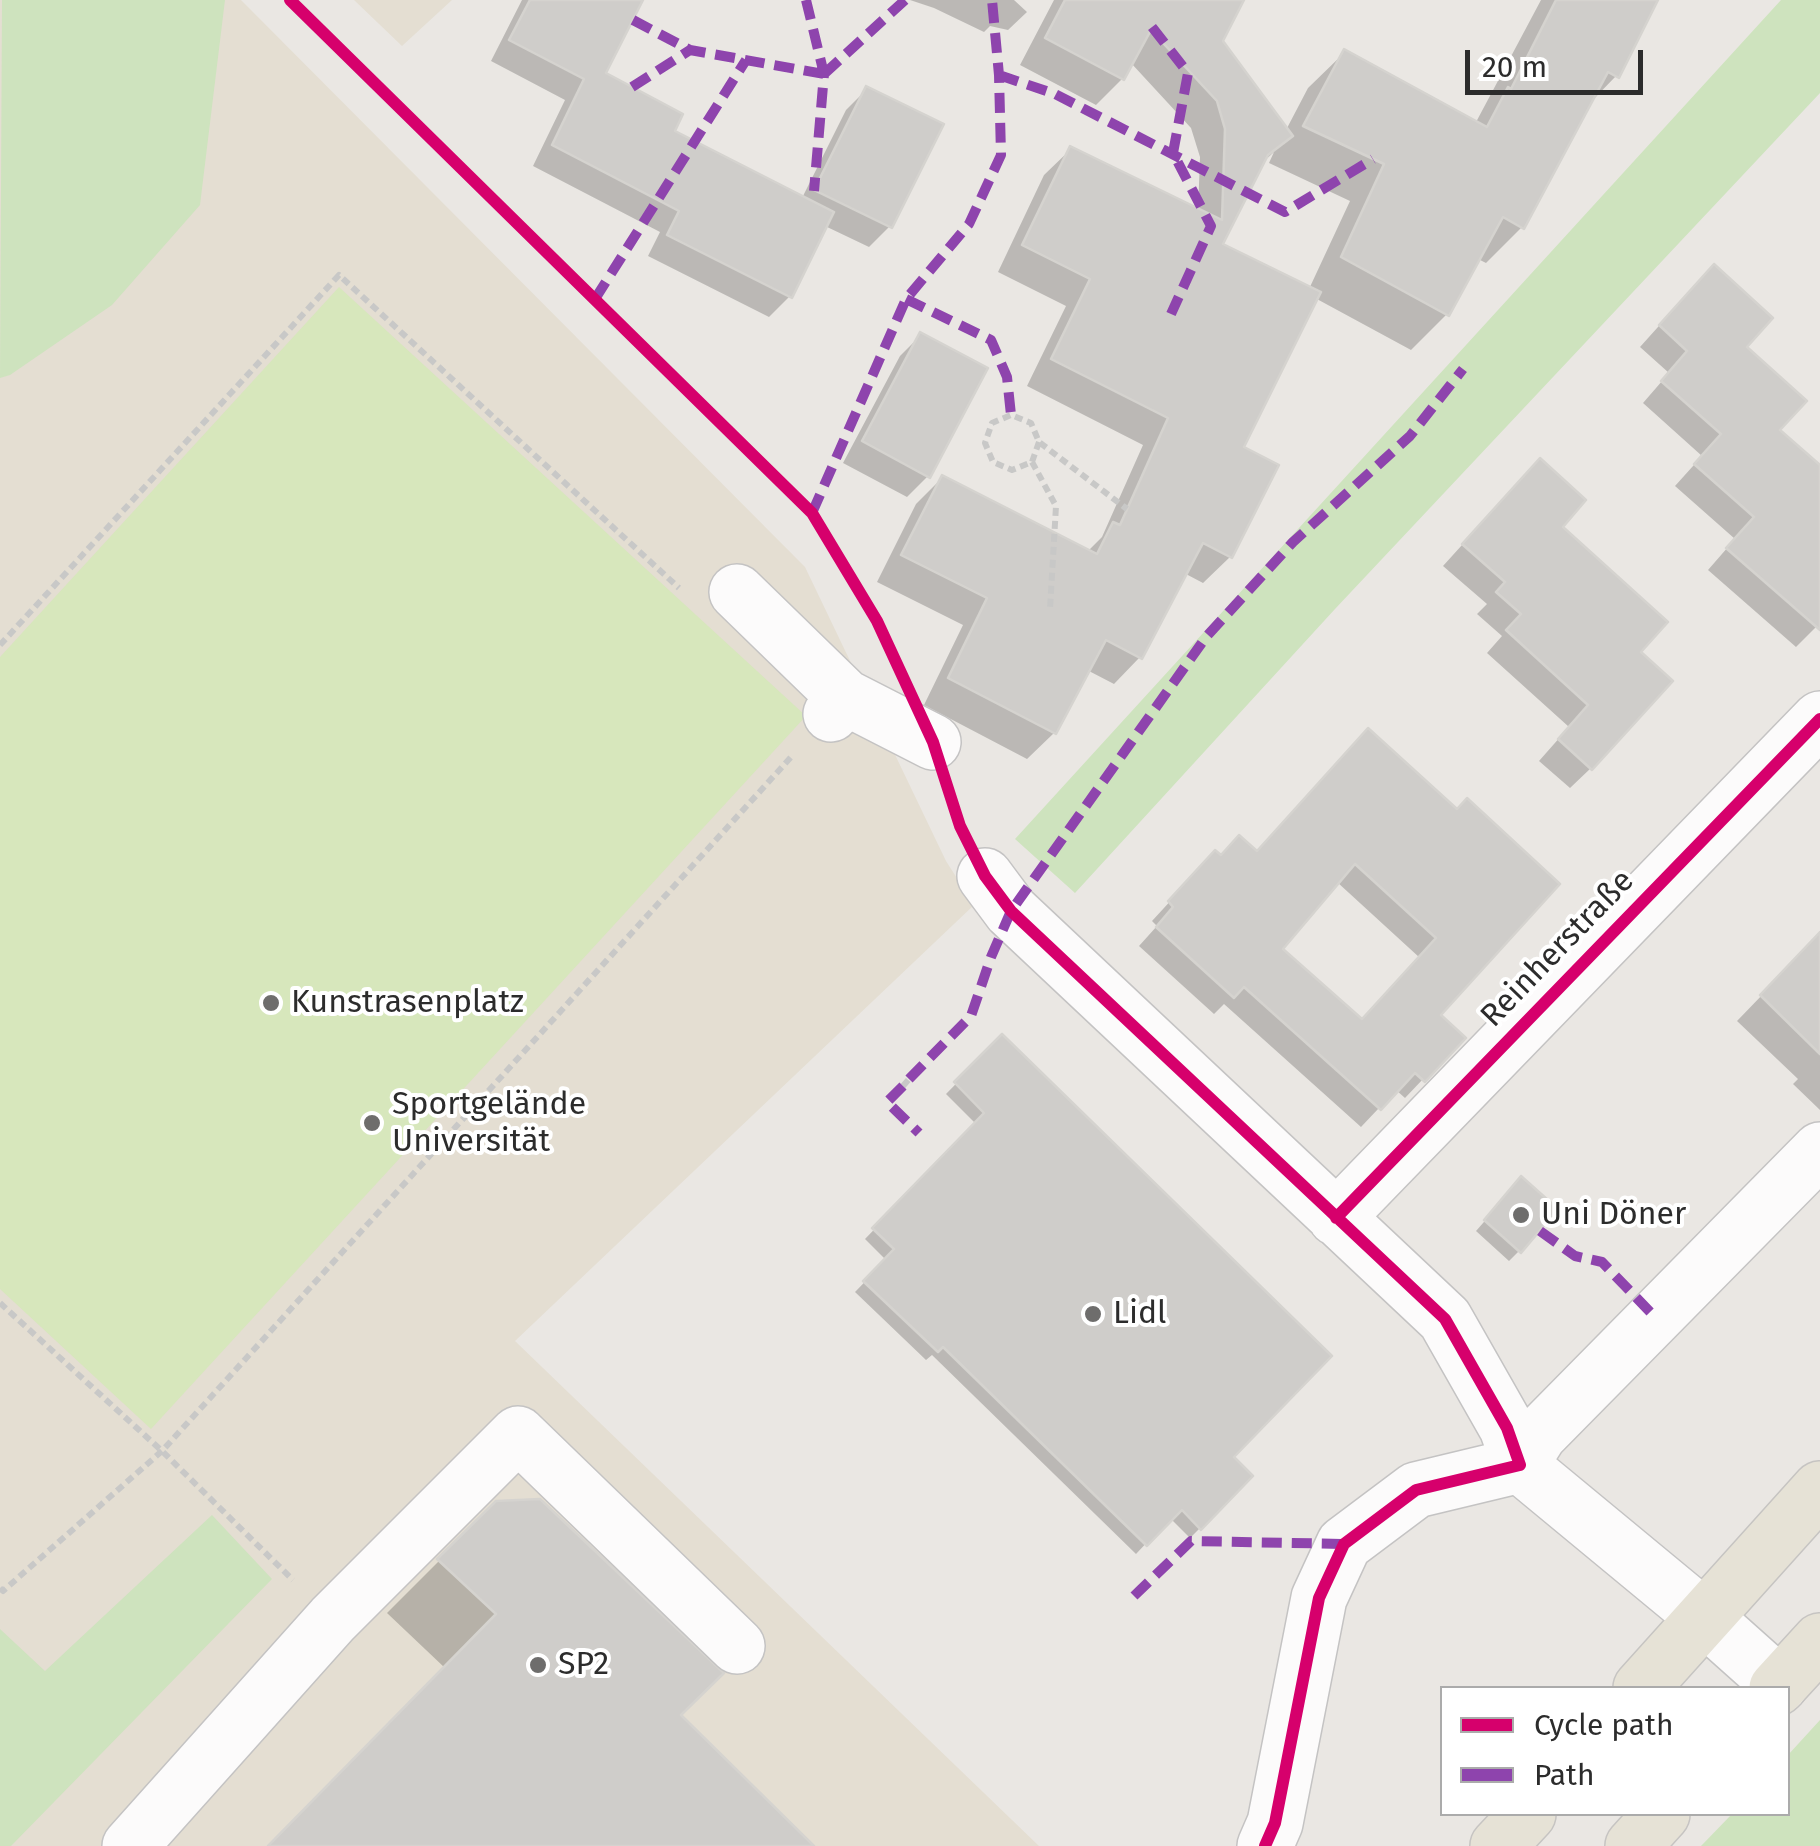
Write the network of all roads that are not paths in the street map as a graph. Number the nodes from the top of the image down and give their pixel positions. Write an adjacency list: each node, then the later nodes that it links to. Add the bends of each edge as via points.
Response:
1 (737, 592): 3 (street, via 838,705)
2 (1820, 719): 6 (street, Reinherstraße)
3 (934, 742)
4 (984, 876): 6 (street, via 1011,911)
5 (1820, 1150): 7 (street, via 1538,1435)
6 (1336, 1218): 7 (street, via 1445,1320 1508,1428)
7 (1520, 1466): 9 (street); 18 (street, via 1416,1490 1344,1544 1319,1598 1275,1823)
8 (1820, 1489): 9 (main road)
9 (1705, 1618): 12 (main road); 13 (street)
10 (1820, 1641): 14 (main road)
11 (737, 1646): 17 (street, via 518,1434 334,1619)
12 (1643, 1686)
13 (1777, 1686)
14 (1779, 1686)
15 (1526, 1816): 19 (main road)
16 (1660, 1816): 20 (main road)
17 (130, 1846)
18 (1264, 1846)
19 (1498, 1846)
20 (1633, 1846)

